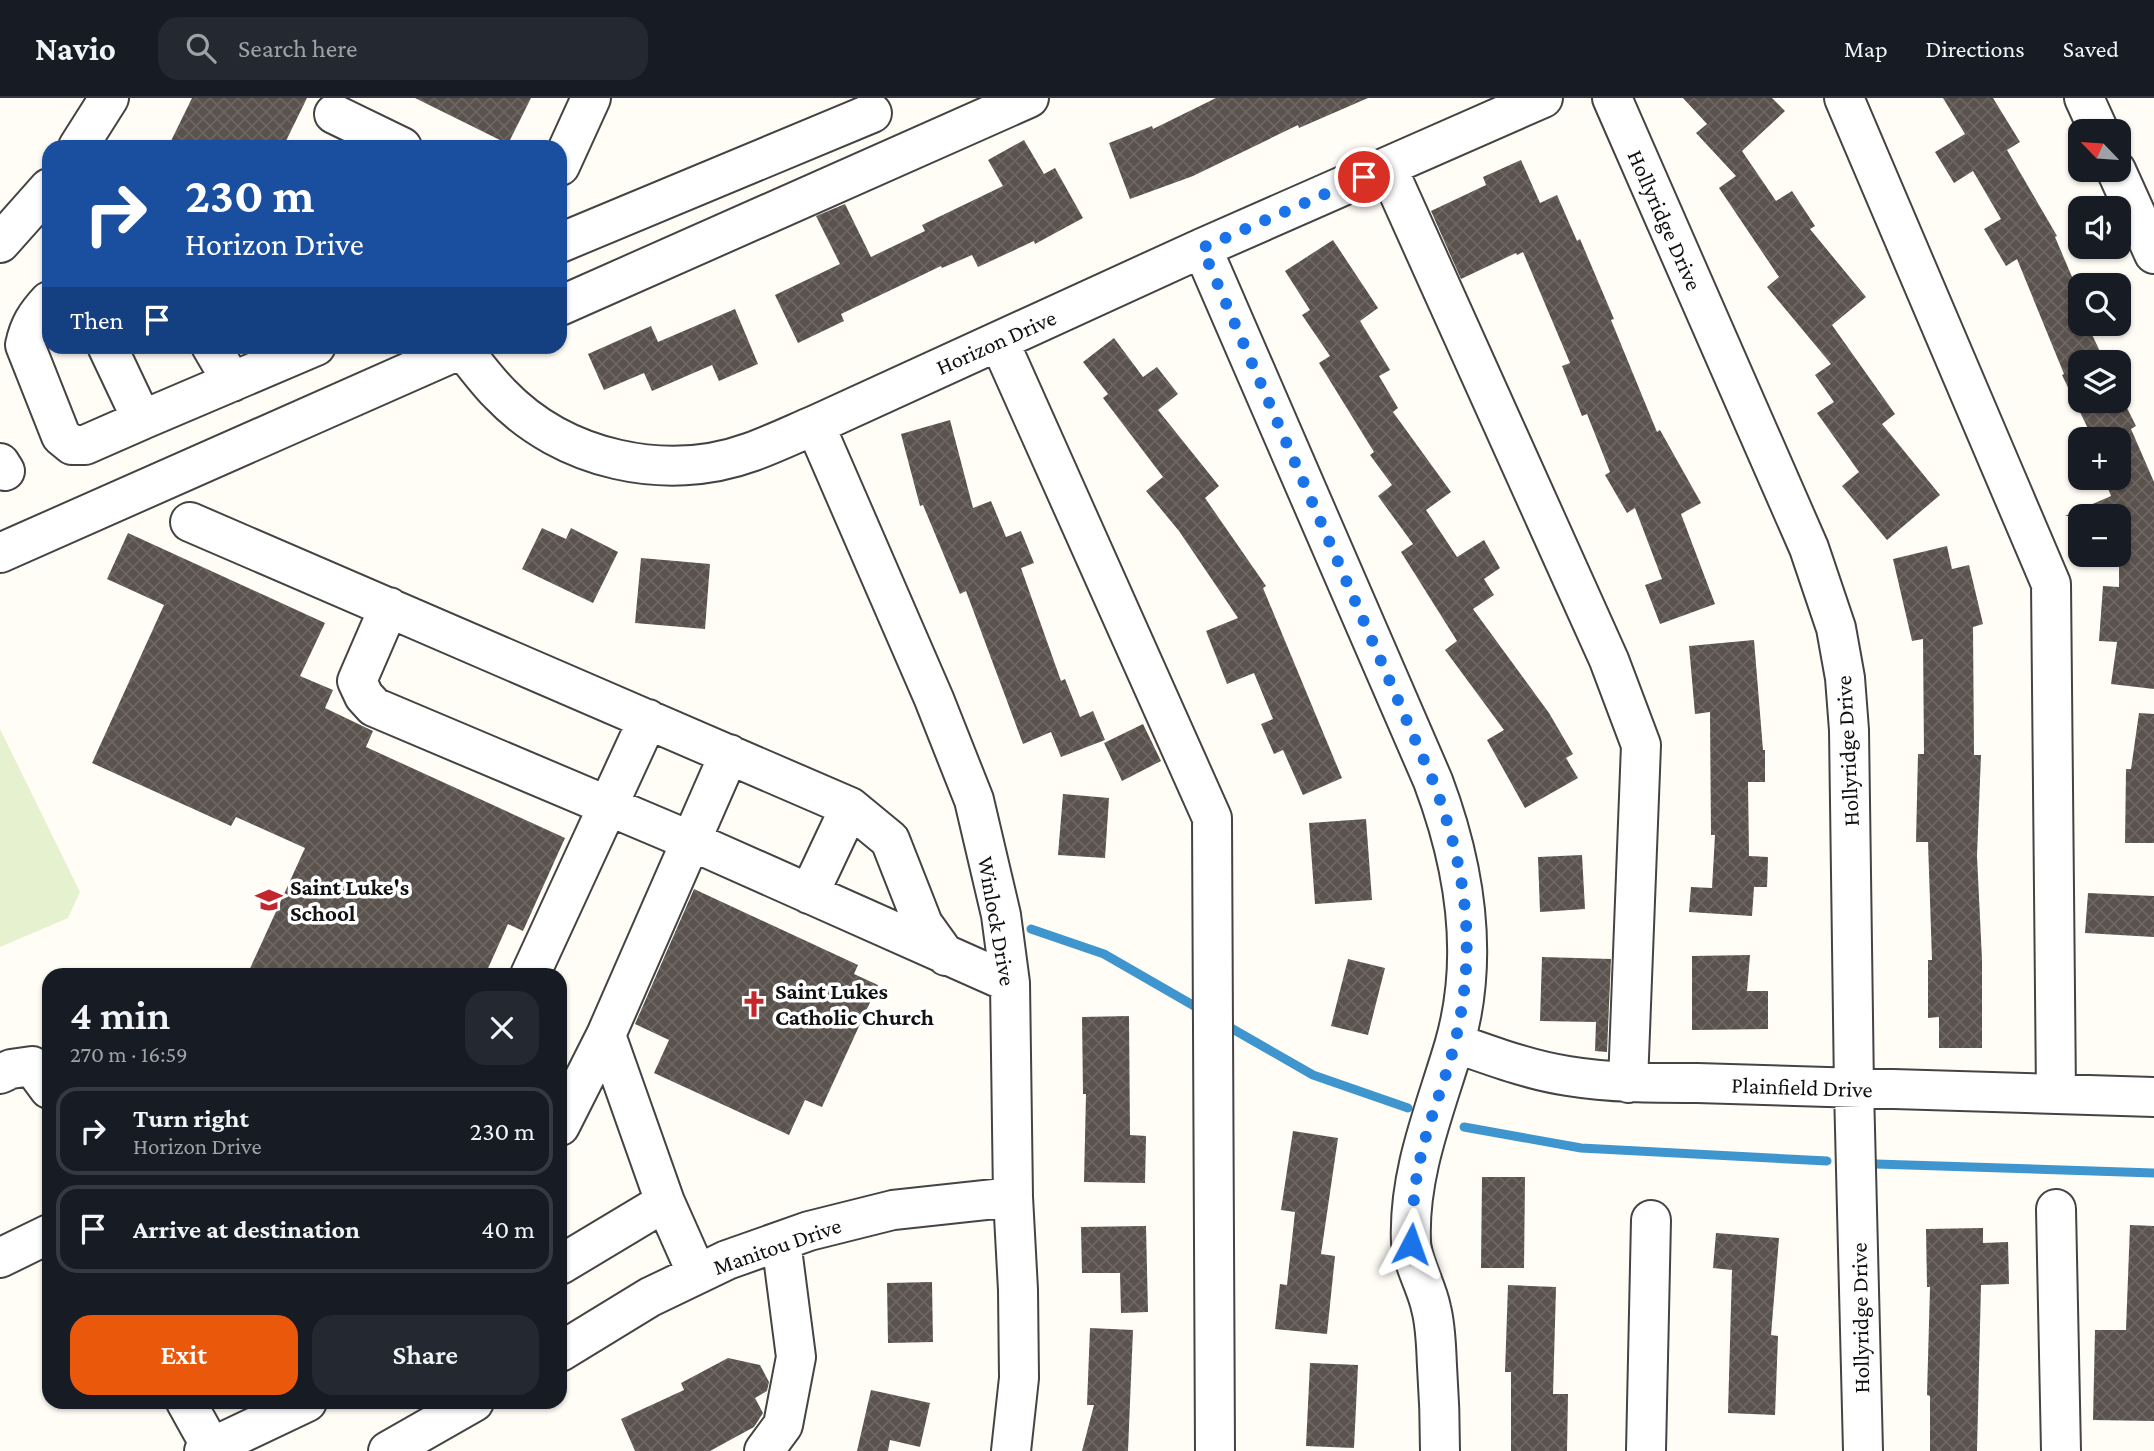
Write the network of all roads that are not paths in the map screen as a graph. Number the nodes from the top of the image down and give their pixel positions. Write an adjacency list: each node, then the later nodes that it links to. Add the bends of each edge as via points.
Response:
1 (109, 98): 11 (street)
2 (591, 98): 13 (street)
3 (1029, 98): 21 (street)
4 (1543, 98): 14 (street, Horizon Drive)
5 (1612, 98): 47 (street, Hollyridge Drive, via 1809,548 1836,628 1849,730)
6 (1844, 98): 48 (street, via 2050,584)
7 (2084, 98): 9 (street)
8 (872, 113): 17 (street)
9 (2094, 119)
10 (345, 128): 12 (street)
11 (82, 140)
12 (381, 140)
13 (567, 151)
14 (1387, 167): 19 (street, Horizon Drive); 46 (street, via 1609,660 1641,745)
15 (2121, 182): 20 (street)
16 (42, 210): 18 (street)
17 (567, 240)
18 (0, 243)
19 (1202, 248): 23 (street, Horizon Drive); 45 (street, via 1448,821 1459,862 1467,947)
20 (2154, 254)
21 (567, 303)
22 (42, 309): 30 (street, via 28,329 25,345 61,436 72,445 85,445)
23 (999, 341): 31 (street, Horizon Drive); 68 (street, via 1212,818)
24 (111, 354): 30 (street)
25 (216, 354): 29 (street)
26 (291, 354): 29 (street)
27 (451, 354): 33 (street)
28 (469, 354): 31 (street, Horizon Drive, via 500,395 539,427 607,458 657,466 707,463 750,453)
29 (232, 382): 30 (street)
30 (142, 420)
31 (815, 425): 43 (street, Winlock Drive, via 974,800 1001,915)
32 (190, 522): 34 (street)
33 (0, 553)
34 (389, 607): 35 (street); 37 (street, via 357,681 374,707)
35 (648, 719): 36 (street); 37 (street)
36 (729, 754): 38 (street); 39 (street)
37 (608, 806): 39 (street); 42 (street)
38 (850, 807): 40 (street); 41 (street, via 890,840 923,924)
39 (691, 841): 40 (street); 44 (street)
40 (809, 894): 41 (street)
41 (946, 956): 43 (street)
42 (533, 968)
43 (1010, 983): 51 (street, Winlock Drive)
44 (606, 1035): 50 (street); 52 (street)
45 (1455, 1043): 46 (street, Plainfield Drive, via 1566,1076); 69 (street, via 1419,1163 1411,1244 1432,1308)
46 (1629, 1083): 47 (street, Plainfield Drive)
47 (1854, 1089): 48 (street, Plainfield Drive); 71 (street, Hollyridge Drive)
48 (2056, 1094): 49 (street, Plainfield Drive)
49 (2154, 1097)
50 (567, 1112)
51 (1013, 1197): 56 (street, Manitou Drive, via 893,1210); 67 (street, Winlock Drive, via 1019,1378)
52 (665, 1202): 58 (street); 59 (street)
53 (2056, 1209): 72 (street)
54 (1651, 1220): 70 (street)
55 (42, 1237): 57 (street)
56 (780, 1241): 59 (street, Manitou Drive); 66 (street, via 796,1357 783,1425)
57 (0, 1258)
58 (567, 1261)
59 (697, 1275): 60 (street, Manitou Drive, via 650,1297)
60 (567, 1348)
61 (189, 1409): 64 (street)
62 (292, 1409): 64 (street)
63 (454, 1409): 65 (street)
64 (208, 1449)
65 (388, 1451)
66 (764, 1451)
67 (1011, 1451)
68 (1215, 1451)
69 (1440, 1451)
70 (1646, 1451)
71 (1863, 1451)
72 (2061, 1451)

